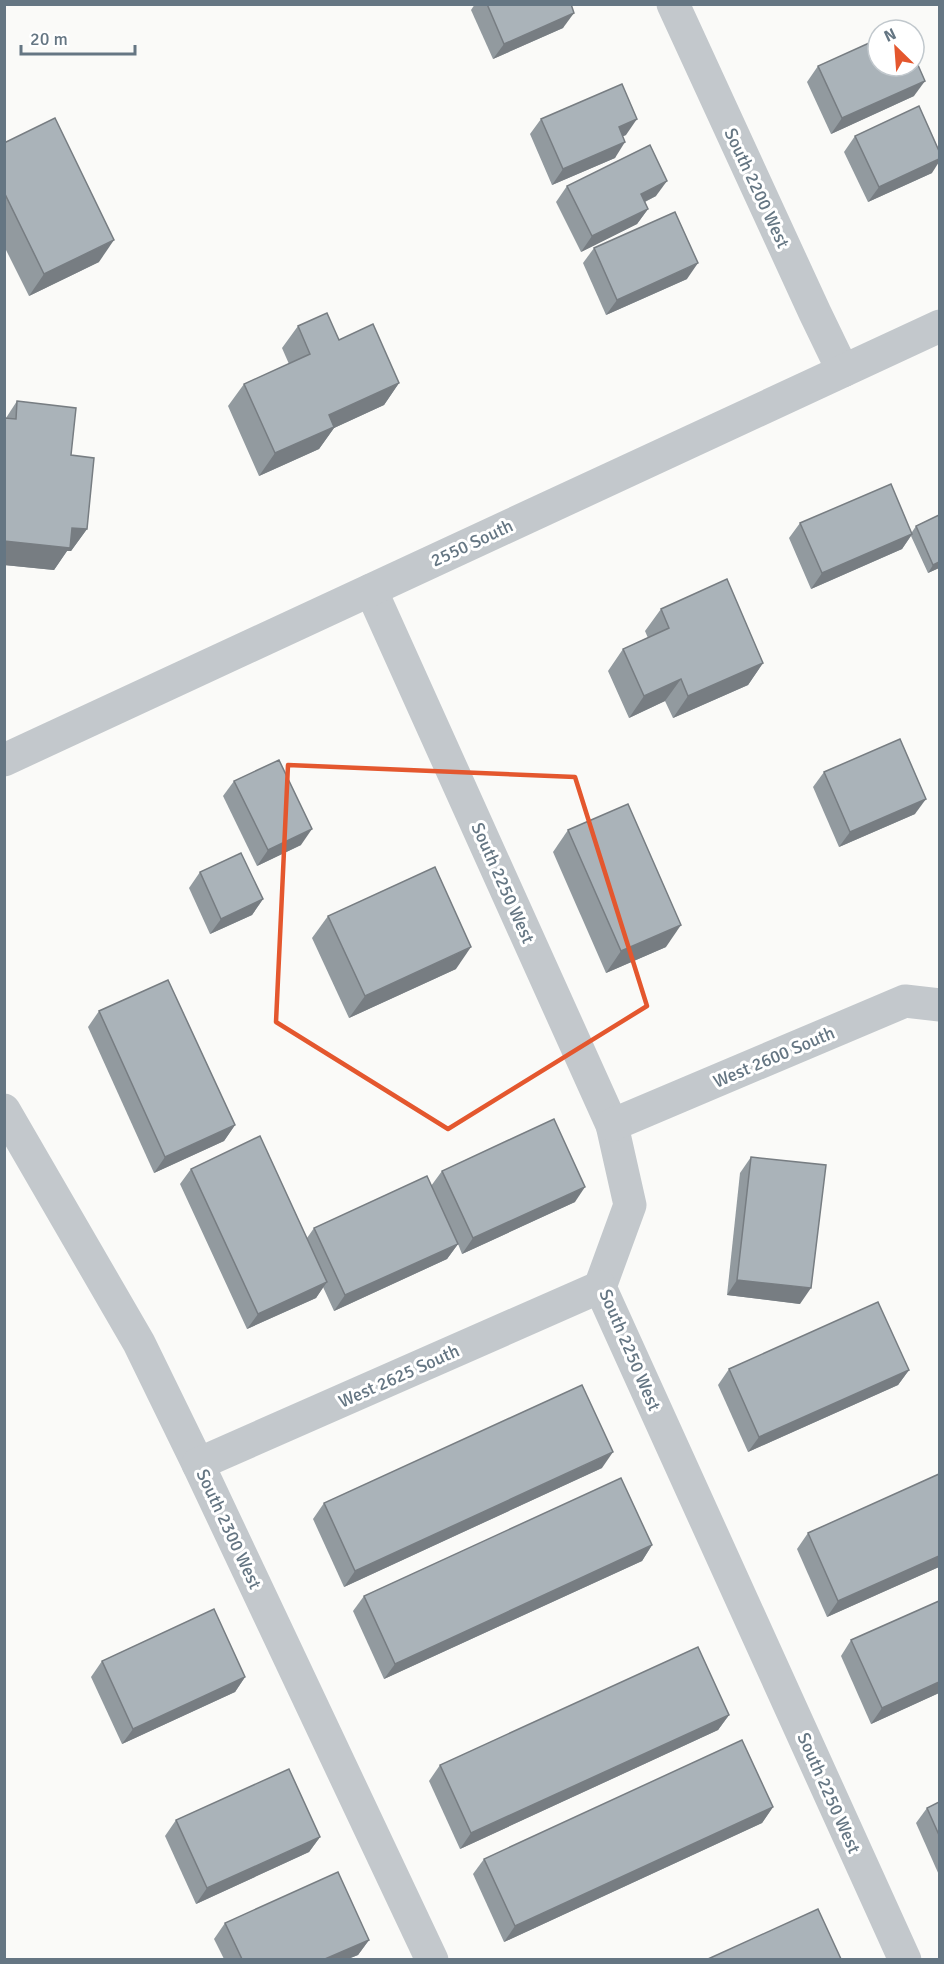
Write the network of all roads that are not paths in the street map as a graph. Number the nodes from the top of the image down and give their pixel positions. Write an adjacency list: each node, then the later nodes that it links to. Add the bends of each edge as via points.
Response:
1 (673, 4): 3 (street, South 2200 West)
2 (939, 326): 3 (street, 2550 South)
3 (843, 371): 4 (street, 2550 South)
4 (371, 590): 5 (street, 2550 South); 8 (street, South 2250 West)
5 (4, 760)
6 (939, 1005): 8 (street, West 2600 South, via 905,1001)
7 (4, 1110): 10 (street, South 2300 West, via 139,1343)
8 (612, 1125): 9 (street, South 2250 West, via 630,1204)
9 (600, 1287): 10 (street, West 2625 South); 11 (street, South 2250 West)
10 (198, 1464): 12 (street, South 2300 West)
11 (899, 1949)
12 (432, 1959)

